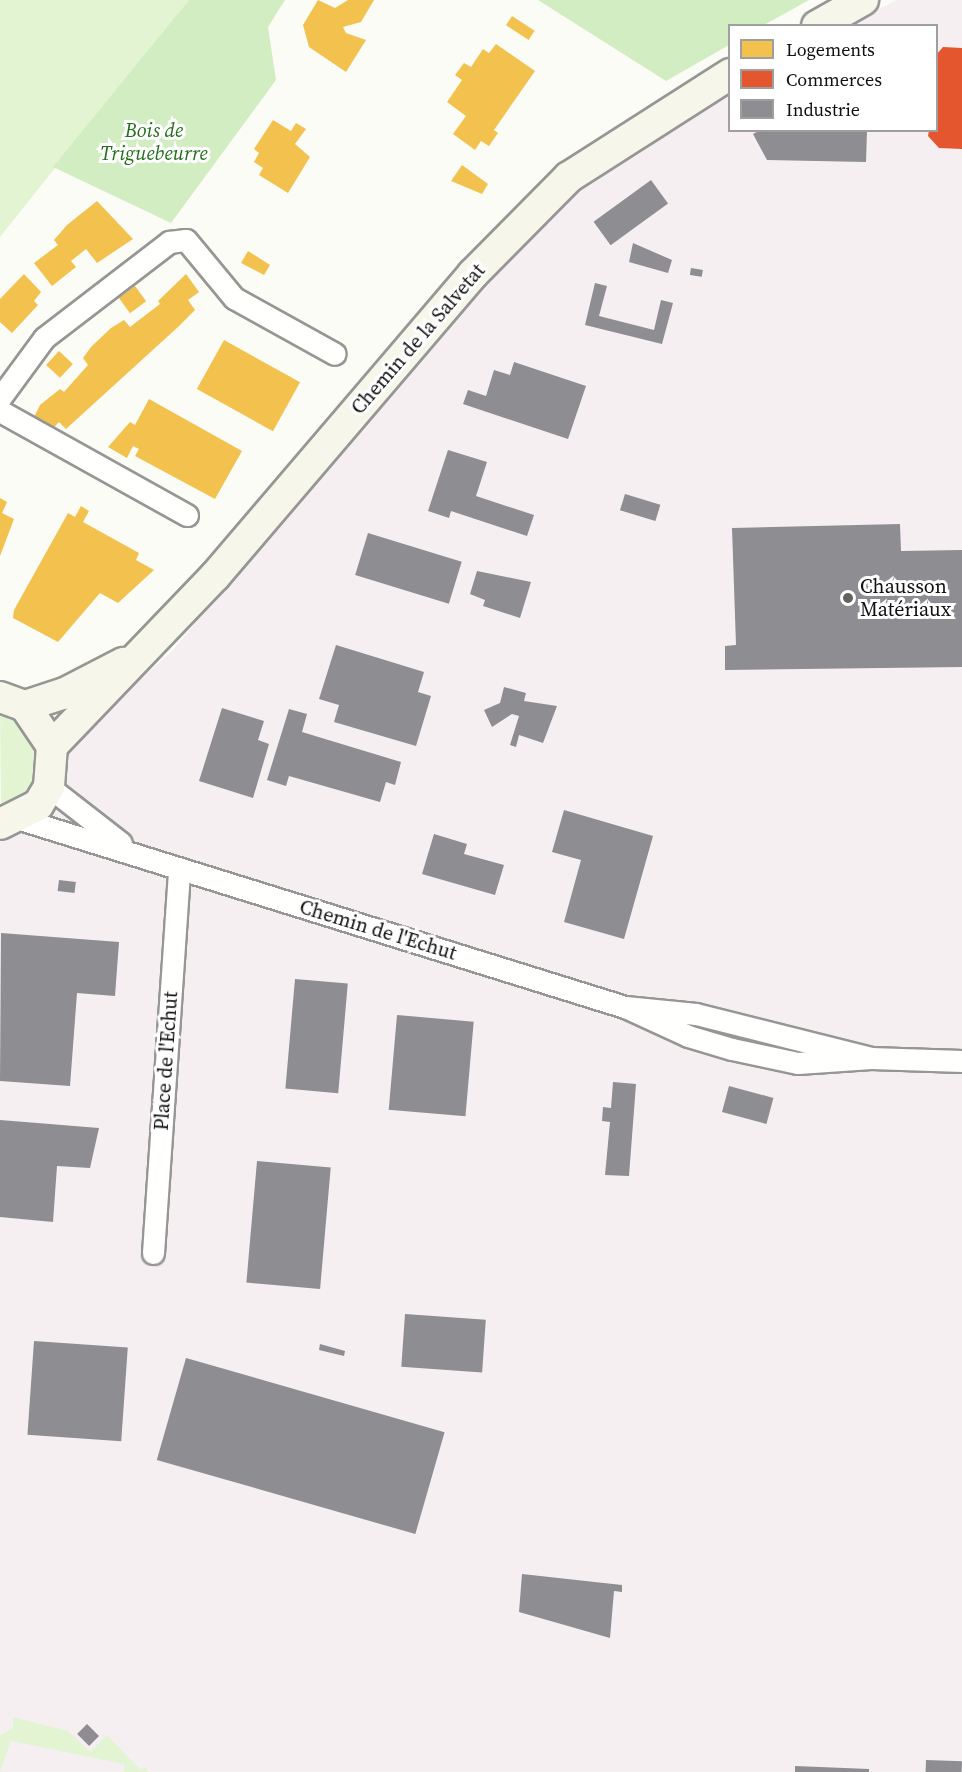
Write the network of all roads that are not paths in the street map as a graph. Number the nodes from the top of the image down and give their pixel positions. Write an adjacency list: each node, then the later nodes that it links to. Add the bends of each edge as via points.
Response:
1 (862, 0): 2 (main road)
2 (820, 24)
3 (728, 75): 8 (main road, Chemin de la Salvetat, via 569,177 473,274)
4 (335, 354): 5 (street, via 234,298 186,240 169,242 44,338)
5 (0, 398)
6 (0, 411): 7 (street)
7 (187, 515)
8 (147, 650): 9 (main road, Chemin de la Salvetat, via 63,694); 10 (main road, Chemin de la Salvetat)
9 (12, 701): 10 (main road, Chemin de la Salvetat)
10 (52, 746): 11 (main road)
11 (49, 787): 12 (main road, via 38,805); 13 (street, Chemin de l'Echut)
12 (9, 821): 13 (street, Chemin de l'Echut)
13 (131, 851): 14 (street, Chemin de l'Echut)
14 (179, 869): 15 (street, Chemin de l'Echut, via 626,1007 688,1036 766,1057 828,1063 871,1058); 16 (street, Place de l'Echut)
15 (962, 1061)
16 (153, 1253)

